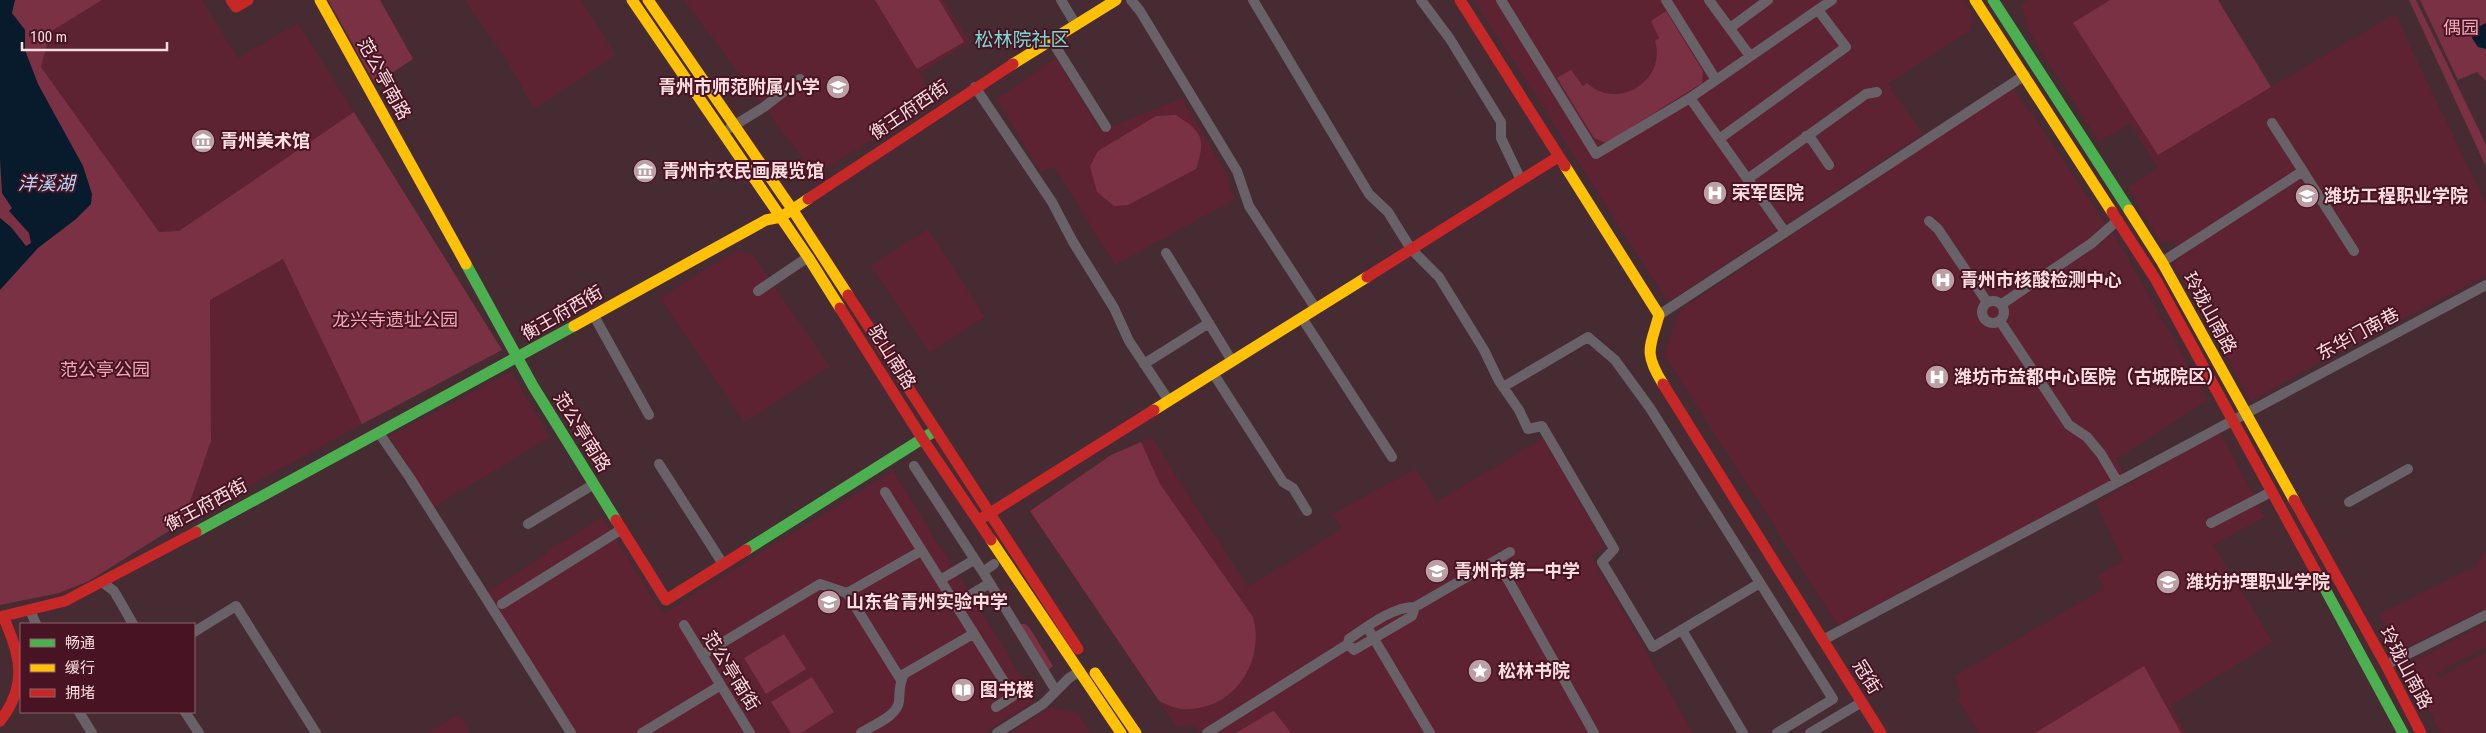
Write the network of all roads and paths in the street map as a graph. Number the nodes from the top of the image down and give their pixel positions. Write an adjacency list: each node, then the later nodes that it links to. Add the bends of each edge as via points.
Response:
1 (231, 0): 2 (street, via 236,7)
2 (248, 0)
3 (320, 0): 61 (street, 范公亭南路)
4 (632, 0): 33 (street, 驼山南路)
5 (648, 0): 31 (street, 驼山南路)
6 (1061, 0): 20 (street)
7 (1116, 0): 20 (street, 衡王府西街)
8 (1131, 0): 55 (street, via 1236,171 1249,206)
9 (1253, 0): 46 (street, via 1369,194 1388,212)
10 (1421, 0): 40 (street, via 1450,39 1501,122 1501,138)
11 (1460, 0): 36 (street)
12 (1501, 0): 29 (street, via 1596,154)
13 (1666, 0): 26 (street)
14 (1709, 0): 21 (street)
15 (1768, 0): 21 (street)
16 (1832, 0): 19 (street)
17 (1975, 0): 24 (street, 玲珑山南路)
18 (1993, 0): 50 (street, 玲珑山南路)
19 (1818, 10): 23 (street); 35 (street, via 1846,47)
20 (1076, 25): 22 (street, 衡王府西街)
21 (1730, 28): 23 (street)
22 (1052, 40): 27 (street, 衡王府西街); 32 (street)
23 (1750, 56): 26 (street)
24 (2025, 75): 44 (street, 玲珑山南路); 45 (street)
25 (800, 79): 31 (street, via 764,107)
26 (1716, 80): 29 (street)
27 (975, 87): 41 (street, 衡王府西街); 63 (street, via 1052,202)
28 (1877, 92): 34 (street, via 1866,94)
29 (1690, 98): 35 (street)
30 (2272, 123): 38 (street)
31 (735, 124): 33 (street); 41 (street, 驼山南路)
32 (1106, 127)
33 (723, 133): 42 (street, 驼山南路)
34 (1806, 136): 37 (street); 39 (street)
35 (1719, 139): 39 (street)
36 (1558, 157): 40 (street); 57 (street)
37 (1828, 165)
38 (2303, 171): 47 (street); 50 (street)
39 (1749, 178): 45 (street)
40 (1521, 180): 46 (street)
41 (792, 209): 42 (street, 衡王府西街); 70 (street, 驼山南路)
42 (781, 218): 49 (street, 驼山南路); 56 (street, 衡王府西街, via 766,220)
43 (1929, 220): 53 (street)
44 (2118, 220): 54 (street, via 2092,243); 69 (street, 玲珑山南路, via 2160,285)
45 (1785, 232): 57 (street)
46 (1411, 249): 55 (street); 65 (street, via 1439,277)
47 (2354, 251)
48 (1166, 253): 60 (street)
49 (808, 257): 52 (street); 72 (street, 驼山南路)
50 (2162, 262): 67 (street, 玲珑山南路)
51 (2486, 285): 67 (street, 东华门南巷)
52 (758, 291)
53 (1988, 302): 54 (street); 59 (street, via 1982,311 1984,319 1992,323)
54 (2002, 304): 59 (street, via 2004,313)
55 (1316, 309): 58 (street)
56 (593, 314): 61 (street, 衡王府西街); 68 (street)
57 (1659, 315): 114 (street, 冠街, via 1648,356 1651,366)
58 (1302, 318): 62 (street); 73 (street)
59 (2000, 321): 77 (street, via 2069,425 2087,436)
60 (1209, 323): 62 (street); 63 (street)
61 (519, 358): 71 (street, 衡王府西街); 78 (street, 范公亭南路)
62 (1232, 362): 64 (street)
63 (1144, 364): 66 (street)
64 (1214, 373): 66 (street); 82 (street, via 1283,482 1293,488)
65 (1504, 387): 98 (street, via 1588,337 1615,360 1636,388); 110 (street, via 1528,429 1542,426 1614,549 1602,562 1653,647)
66 (1169, 401): 83 (street)
67 (2245, 412): 69 (street, 东华门南巷); 117 (street, 玲珑山南路)
68 (649, 415)
69 (2232, 419): 77 (street, 东华门南巷); 80 (street, 玲珑山南路)
70 (935, 431): 72 (street, 范公亭南路); 83 (street, 驼山南路)
71 (379, 433): 96 (street, 衡王府西街); 132 (street)
72 (922, 438): 84 (street, 驼山南路); 92 (street, 范公亭南路)
73 (1392, 457)
74 (659, 464): 92 (street)
75 (914, 466): 90 (street)
76 (2408, 469): 81 (street)
77 (2117, 481): 114 (street, 东华门南巷)
78 (594, 484): 86 (street); 87 (street, 范公亭南路)
79 (886, 492): 88 (street)
80 (2271, 492): 85 (street); 146 (street, 玲珑山南路)
81 (2350, 502)
82 (1307, 510)
83 (989, 514): 84 (street); 138 (street, 驼山南路)
84 (979, 520): 118 (street, 驼山南路)
85 (2211, 523)
86 (528, 524)
87 (622, 529): 92 (street, 范公亭南路, via 666,600); 100 (street)
88 (921, 551): 95 (street); 99 (street)
89 (1510, 552): 91 (street)
90 (974, 560): 94 (street); 95 (street)
91 (1496, 560): 102 (street); 141 (street)
92 (723, 564)
93 (994, 564): 94 (street)
94 (983, 572): 97 (street)
95 (940, 580): 101 (street)
96 (102, 582): 103 (street, 衡王府西街, via 65,601); 107 (street, via 114,591)
97 (990, 583): 101 (street); 122 (street)
98 (1760, 583): 110 (street); 143 (street, via 1833,699)
99 (847, 593): 116 (street, via 820,584); 120 (street)
100 (502, 604)
101 (955, 604): 112 (street)
102 (1415, 607): 109 (street, via 1403,607); 113 (street, via 1412,616)
103 (30, 610): 104 (street, 衡王府西街); 106 (street)
104 (2, 616): 119 (street, via 16,645)
105 (2486, 616): 117 (street)
106 (36, 623)
107 (132, 623)
108 (684, 626): 116 (street, 范公亭南街)
109 (1367, 627): 113 (street); 115 (street, via 1348,639)
110 (1682, 630): 142 (street)
111 (195, 631): 131 (street, via 236,606)
112 (973, 634): 120 (street, via 904,674); 125 (street, via 1013,696)
113 (1375, 639): 115 (street, via 1354,650); 140 (street)
114 (1822, 640): 124 (street, 冠街)
115 (1348, 644): 139 (street)
116 (702, 655): 121 (street, 范公亭南街)
117 (2386, 665): 147 (street, 玲珑山南路)
118 (1080, 671): 136 (street, via 1043,704); 137 (street, 驼山南路)
119 (20, 677)
120 (901, 680): 135 (street, via 896,711)
121 (721, 685): 133 (street); 134 (street, 范公亭南街)
122 (1053, 686)
123 (20, 687): 128 (street, via 11,708)
124 (1862, 702): 144 (street); 145 (street, 冠街)
125 (996, 707)
126 (80, 713): 129 (street)
127 (186, 713): 130 (street)
128 (0, 721)
129 (92, 733)
130 (199, 733)
131 (316, 733)
132 (571, 733)
133 (642, 733)
134 (750, 733)
135 (861, 733)
136 (997, 733)
137 (1121, 733)
138 (1136, 733)
139 (1207, 733)
140 (1430, 733)
141 (1594, 733)
142 (1743, 733)
143 (1776, 733)
144 (1810, 733)
145 (1881, 733)
146 (2403, 733)
147 (2421, 733)

